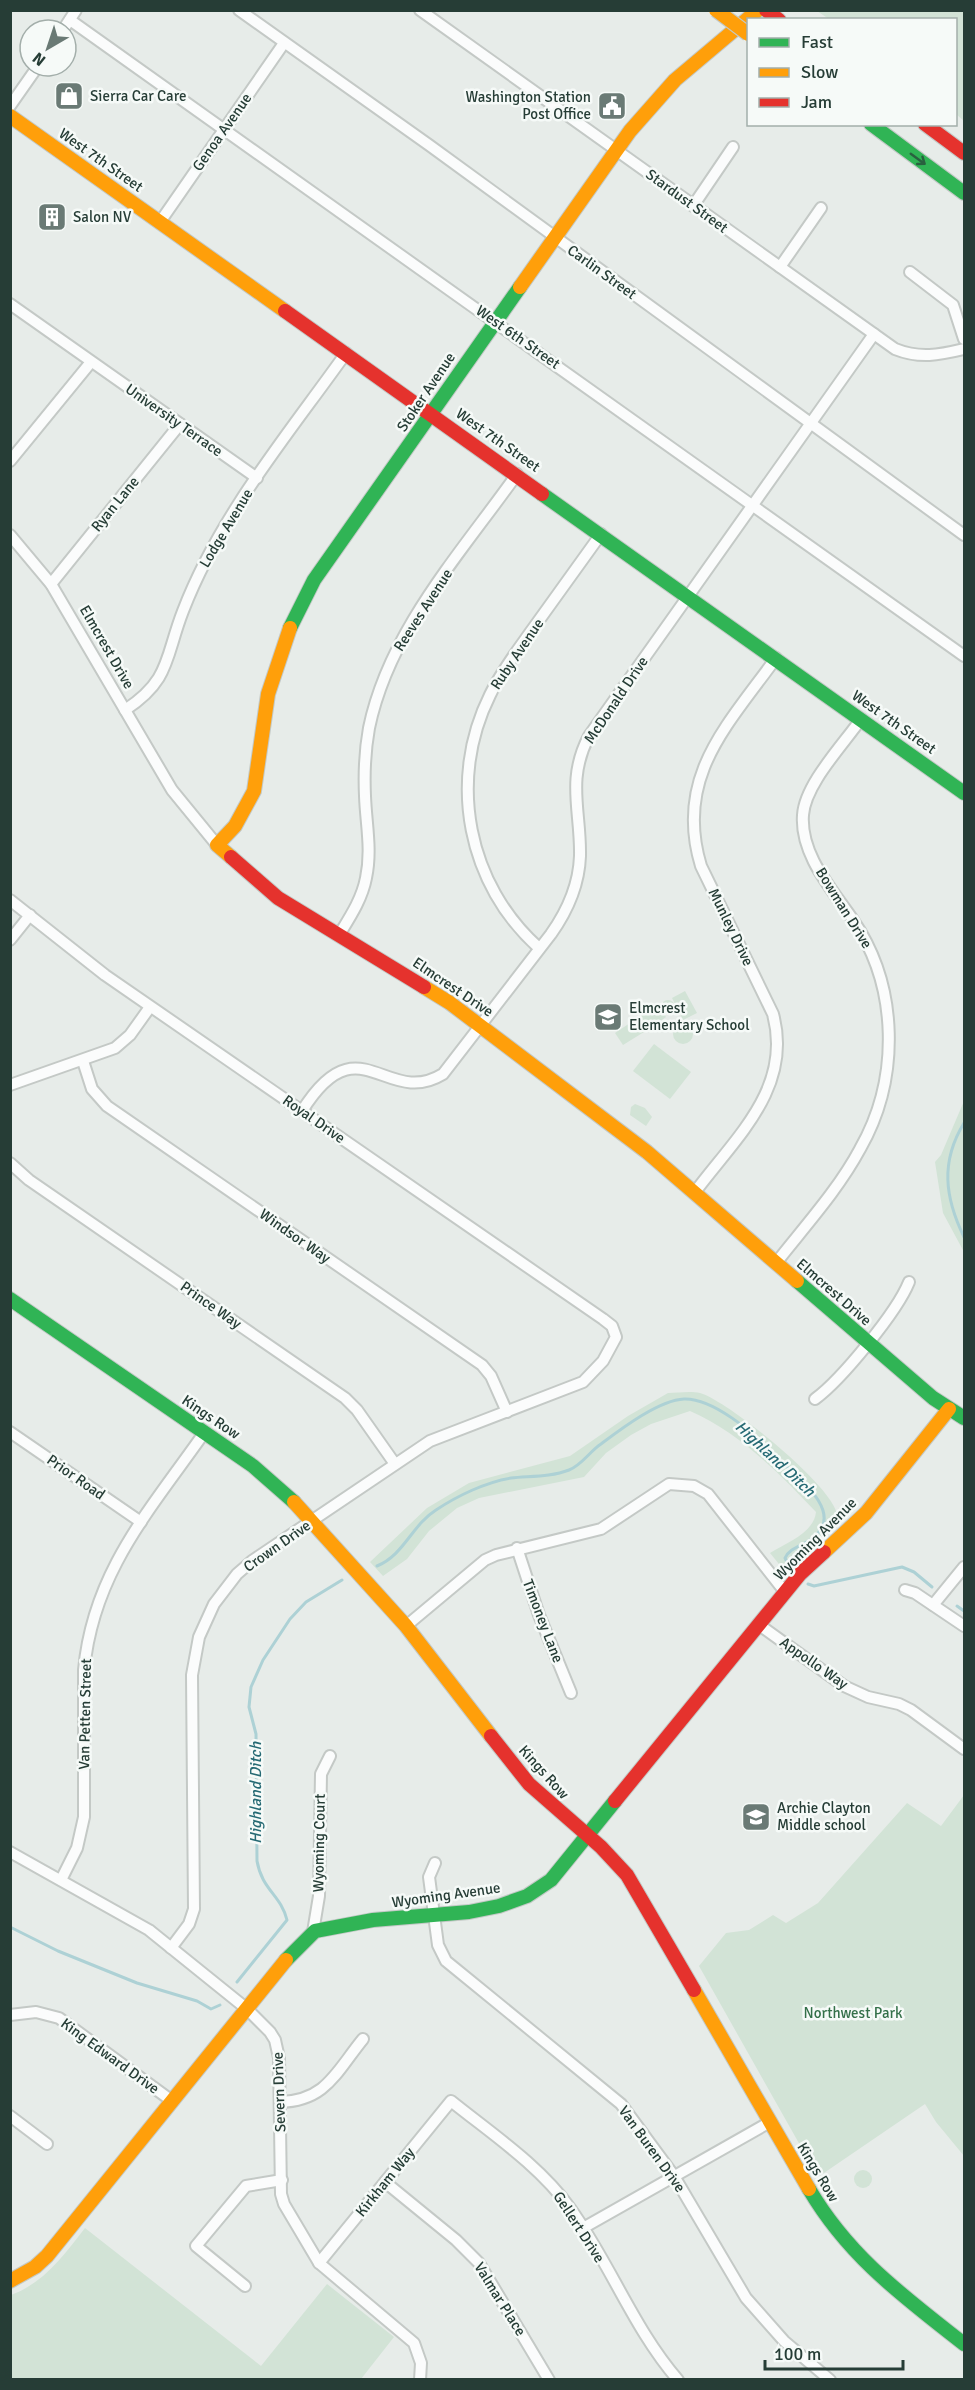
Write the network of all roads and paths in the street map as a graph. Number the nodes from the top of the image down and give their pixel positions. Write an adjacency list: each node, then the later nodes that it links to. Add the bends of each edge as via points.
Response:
1 (239, 10): 7 (street, Carlin Street)
2 (420, 10): 15 (street, Stardust Street)
3 (716, 10): 6 (main road, bridge)
4 (73, 15): 13 (street, West 6th Street)
5 (747, 19): 15 (main road, Stoker Avenue, via 675,80)
6 (747, 33)
7 (284, 43): 13 (street, Genoa Avenue); 21 (street, Carlin Street)
8 (30, 78): 9 (street)
9 (10, 106)
10 (10, 116): 20 (main road, West 7th Street)
11 (874, 126): 17 (main road, one-way to 17)
12 (928, 126): 16 (main road)
13 (224, 128): 20 (street, Genoa Avenue); 25 (street, West 6th Street)
14 (734, 147): 18 (street)
15 (616, 150): 18 (street, Stardust Street); 21 (main road, Stoker Avenue)
16 (964, 153)
17 (964, 193)
18 (693, 206): 22 (street, Stardust Street)
19 (821, 208): 22 (street)
20 (160, 222): 29 (main road, West 7th Street)
21 (555, 237): 25 (main road, Stoker Avenue); 33 (street, Carlin Street)
22 (780, 267): 26 (street, Stardust Street)
23 (910, 272): 27 (street, via 953,305)
24 (10, 304): 30 (street, University Terrace)
25 (495, 321): 31 (main road, Stoker Avenue); 38 (street, West 6th Street)
26 (874, 334): 28 (street, Stardust Street, via 916,356); 33 (street, McDonald Drive)
27 (964, 339)
28 (964, 349)
29 (346, 353): 31 (main road, West 7th Street); 37 (street, Lodge Avenue)
30 (91, 362): 32 (street, University Terrace); 34 (street)
31 (431, 413): 36 (main road, West 7th Street); 49 (main road, Stoker Avenue, via 303,598 271,679 255,793 241,819)
32 (180, 424): 37 (street, University Terrace); 42 (street, Ryan Lane)
33 (810, 424): 38 (street, McDonald Drive); 40 (street, Carlin Street)
34 (15, 448): 35 (street)
35 (10, 461)
36 (517, 474): 39 (main road, West 7th Street); 52 (street, Reeves Avenue, via 412,621 383,680 366,756 370,851 367,876 358,903)
37 (256, 478): 46 (street, Lodge Avenue, via 205,559 160,678)
38 (752, 504): 43 (street, McDonald Drive); 44 (street, West 6th Street)
39 (601, 534): 43 (main road, West 7th Street); 54 (street, Ruby Avenue, via 498,679 474,735 468,773 468,810 480,864 506,913)
40 (964, 535)
41 (10, 536): 42 (street, Elmcrest Drive)
42 (51, 584): 46 (street, Elmcrest Drive)
43 (688, 597): 45 (main road, West 7th Street); 54 (street, McDonald Drive, via 583,748 575,777 580,853 576,882 567,909)
44 (964, 656)
45 (776, 658): 47 (main road, West 7th Street); 61 (street, Munley Drive, via 708,754 695,790 693,816 701,866 772,1014 778,1036 776,1069 760,1106)
46 (125, 710): 49 (street, Elmcrest Drive, via 172,790)
47 (861, 719): 48 (main road, West 7th Street); 62 (street, Bowman Drive, via 812,788 803,808 802,828 812,859 860,929 874,960 887,1010 888,1065 882,1096 859,1152)
48 (964, 793)
49 (217, 845): 52 (main road, Elmcrest Drive, via 278,898)
50 (10, 900): 51 (street, Royal Drive)
51 (30, 915): 53 (street); 55 (street, Royal Drive)
52 (339, 935): 56 (main road, Elmcrest Drive)
53 (10, 940)
54 (539, 948): 56 (street, McDonald Drive)
55 (150, 1007): 57 (street, via 124,1042); 59 (street, Royal Drive)
56 (482, 1025): 59 (street, McDonald Drive, via 448,1069 437,1077 410,1082 366,1070 344,1069 326,1078); 61 (main road, Elmcrest Drive)
57 (83, 1061): 58 (street); 69 (street, Windsor Way, via 92,1089 107,1106 482,1365)
58 (10, 1085)
59 (302, 1111): 65 (street, Royal Drive, via 603,1319 612,1326)
60 (10, 1163): 73 (street, Prince Way, via 29,1180 345,1398)
61 (695, 1192): 62 (main road, Elmcrest Drive)
62 (776, 1263): 66 (main road, Elmcrest Drive)
63 (909, 1282): 66 (street)
64 (10, 1299): 72 (main road, Kings Row)
65 (616, 1337): 69 (street, Crown Drive, via 603,1361 583,1382)
66 (867, 1342): 67 (street); 68 (main road, Elmcrest Drive)
67 (815, 1399)
68 (949, 1409): 70 (main road); 79 (main road, Wyoming Avenue, via 866,1513 809,1564)
69 (507, 1412): 73 (street, Crown Drive, via 430,1441)
70 (964, 1418)
71 (10, 1432): 75 (street, Prior Road)
72 (204, 1433): 74 (main road, Kings Row, via 272,1481); 75 (street, Van Petten Street)
73 (395, 1464): 74 (street, Crown Drive)
74 (312, 1521): 82 (main road, Kings Row); 93 (street, Crown Drive, via 237,1574 214,1604 199,1637 192,1675 194,1910)
75 (141, 1522): 90 (street, Van Petten Street, via 106,1578 90,1623 84,1670 84,1816 77,1848)
76 (516, 1548): 79 (street, via 601,1529 661,1487 687,1484 712,1499); 82 (street, via 485,1560); 84 (street, Timoney Lane)
77 (964, 1567): 80 (street)
78 (905, 1590): 80 (street)
79 (785, 1592): 81 (main road, Wyoming Avenue)
80 (933, 1605): 83 (street)
81 (758, 1624): 85 (street, Appollo Way, via 844,1686 911,1710); 87 (main road, Wyoming Avenue)
82 (406, 1626): 87 (main road, Kings Row, via 529,1784)
83 (964, 1626)
84 (571, 1694)
85 (964, 1749)
86 (330, 1756): 92 (street, Wyoming Court, via 321,1774)
87 (587, 1836): 91 (main road, Wyoming Avenue, via 551,1880 527,1897 501,1906); 101 (main road, Kings Row, via 613,1858 634,1886)
88 (10, 1852): 90 (street, Severn Drive)
89 (435, 1863): 91 (street, Van Buren Drive, via 429,1877)
90 (61, 1880): 93 (street, Severn Drive, via 133,1918)
91 (434, 1914): 92 (main road, Wyoming Avenue); 103 (street, Van Buren Drive, via 438,1945 446,1961 621,2104)
92 (314, 1932): 94 (main road, via 295,1949)
93 (171, 1948): 94 (street, Severn Drive)
94 (247, 2009): 97 (main road); 99 (street, Severn Drive, via 275,2040)
95 (10, 2015): 97 (street, King Edward Drive, via 36,2012 59,2018)
96 (363, 2039): 99 (street, via 316,2094 297,2102)
97 (172, 2101): 108 (main road, via 47,2256)
98 (451, 2101): 105 (street, Kirkham Way); 106 (street, Gellert Drive, via 541,2175)
99 (280, 2102): 104 (street, Severn Drive)
100 (10, 2116): 102 (street)
101 (770, 2122): 103 (street); 110 (main road, Kings Row, via 842,2239 876,2274)
102 (47, 2144)
103 (674, 2176): 106 (street); 114 (street, Van Buren Drive, via 746,2298 784,2341)
104 (282, 2180): 107 (street, Severn Drive, via 284,2204); 109 (street, via 246,2186 196,2246)
105 (385, 2182): 107 (street, Kirkham Way); 112 (street, Valmar Place, via 479,2263)
106 (583, 2228): 113 (street, Gellert Drive, via 639,2325)
107 (319, 2264): 111 (street, Severn Drive, via 408,2336 419,2353)
108 (10, 2281)
109 (245, 2286)
110 (964, 2344)
111 (420, 2379)
112 (549, 2379)
113 (678, 2379)
114 (830, 2379)

